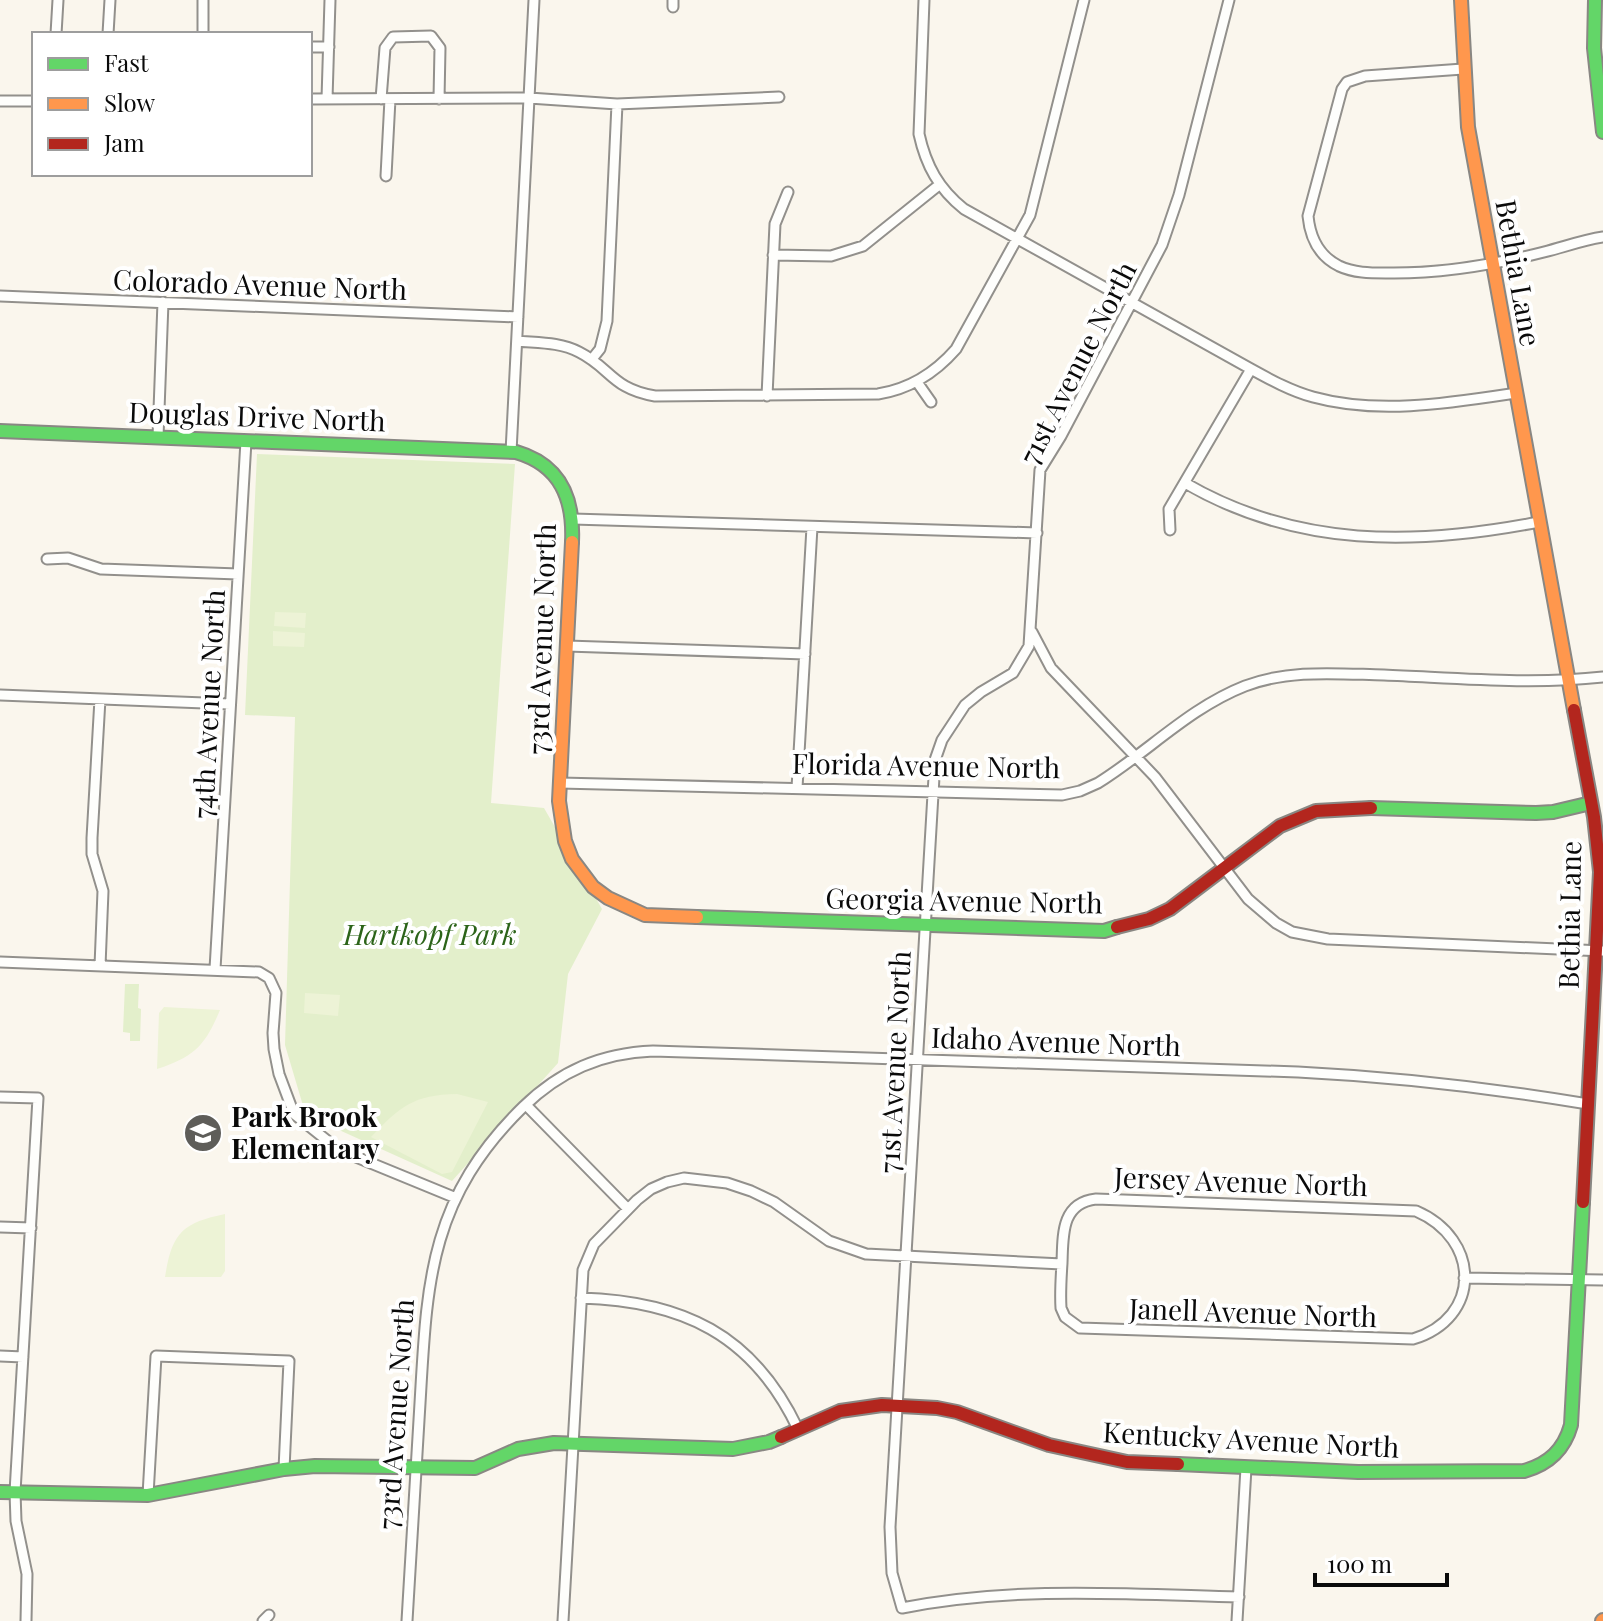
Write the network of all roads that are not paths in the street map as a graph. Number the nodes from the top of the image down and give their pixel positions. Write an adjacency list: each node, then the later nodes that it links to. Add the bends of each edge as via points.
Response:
1 (58, 0): 11 (street)
2 (110, 0): 12 (street)
3 (203, 0): 13 (street)
4 (330, 0): 15 (street)
5 (534, 0): 19 (street)
6 (924, 0): 29 (street, via 919,134)
7 (1084, 0): 32 (street, via 1034,200)
8 (1229, 0): 37 (street, 71st Avenue North, via 1171,221)
9 (1461, 0): 17 (street, Bethia Lane)
10 (1595, 0): 16 (street)
11 (56, 32)
12 (108, 32)
13 (203, 32)
14 (312, 47): 15 (street)
15 (329, 47): 21 (street)
16 (1598, 48): 27 (street)
17 (1463, 69): 34 (street, Bethia Lane); 34 (street, via 1347,82 1338,96 1308,216 1314,241 1329,261 1362,273)
18 (779, 97): 26 (street)
19 (529, 98): 23 (street); 26 (street); 38 (street)
20 (312, 99): 21 (street)
21 (327, 99): 22 (street)
22 (386, 99): 23 (street); 23 (street, via 385,48 393,37 410,36 431,36 440,48); 28 (street)
23 (439, 99)
24 (0, 101): 25 (street)
25 (32, 101)
26 (617, 104): 40 (street, via 607,321)
27 (1603, 132)
28 (386, 176)
29 (939, 185): 32 (street, via 964,209); 33 (street, via 863,246 831,256)
30 (788, 192): 33 (street, via 775,224)
31 (1603, 237): 34 (street)
32 (1017, 239): 37 (street); 42 (street, via 956,349)
33 (773, 255): 44 (street)
34 (1492, 262): 43 (street, Bethia Lane)
35 (0, 296): 36 (street, Colorado Avenue North)
36 (163, 302): 38 (street, Colorado Avenue North); 47 (street)
37 (1133, 304): 41 (street); 55 (street, 71st Avenue North, via 1040,470)
38 (518, 317): 39 (street)
39 (517, 341): 40 (street, via 564,346); 49 (street)
40 (592, 359): 44 (street, via 614,380 640,394)
41 (1251, 369): 43 (street, via 1288,388 1335,402 1432,404); 50 (street)
42 (917, 382): 44 (street, via 878,394); 45 (street)
43 (1516, 393): 52 (street, Bethia Lane)
44 (767, 396)
45 (931, 402)
46 (0, 431): 47 (street, Douglas Drive North)
47 (158, 437): 48 (street, Douglas Drive North)
48 (246, 441): 49 (street, Douglas Drive North); 57 (street, 74th Avenue North)
49 (511, 452): 51 (street, 73rd Avenue North, via 530,455 553,471)
50 (1185, 483): 52 (street, via 1257,518 1320,533 1411,536); 54 (street, via 1169,509)
51 (573, 519): 53 (street); 59 (street, 73rd Avenue North)
52 (1539, 522): 62 (street, Bethia Lane)
53 (812, 527): 55 (street); 60 (street)
54 (1170, 530)
55 (1037, 533): 58 (street, 71st Avenue North)
56 (47, 559): 57 (street, via 68,558 101,569)
57 (238, 574): 65 (street, 74th Avenue North)
58 (1031, 631): 66 (street, via 1051,668); 69 (street, 71st Avenue North, via 1029,646 1013,673 981,692 952,721 935,760)
59 (567, 646): 60 (street); 67 (street, 73rd Avenue North)
60 (805, 654): 68 (street)
61 (1603, 677): 62 (street, Florida Avenue North)
62 (1569, 681): 66 (street, Florida Avenue North, via 1326,673 1275,678 1202,707); 70 (street, Bethia Lane)
63 (0, 695): 64 (street)
64 (100, 699): 65 (street); 76 (street, via 92,838 103,891)
65 (230, 704): 77 (street, 74th Avenue North)
66 (1136, 757): 69 (street, Florida Avenue North, via 1098,783 1062,795); 71 (street)
67 (560, 783): 68 (street, Florida Avenue North); 72 (street, 73rd Avenue North, via 563,839 581,874 627,910)
68 (797, 788): 69 (street, Florida Avenue North)
69 (932, 792): 73 (street, 71st Avenue North)
70 (1591, 803): 71 (street, via 1545,812 1355,807 1316,811 1280,826); 74 (street, Bethia Lane, via 1600,872)
71 (1226, 869): 73 (street, Georgia Avenue North, via 1170,909 1115,928 1081,932); 74 (street, via 1261,912 1310,937)
72 (665, 918): 73 (street, Georgia Avenue North)
73 (924, 926): 78 (street, 71st Avenue North)
74 (1600, 951): 80 (street, Bethia Lane)
75 (0, 962): 76 (street)
76 (100, 966): 77 (street)
77 (215, 969): 82 (street, via 259,972 269,978 276,993 274,1049 294,1114 339,1150)
78 (917, 1059): 80 (street, Idaho Avenue North, via 1373,1076); 81 (street, Idaho Avenue North, via 627,1052 578,1067); 87 (street, 71st Avenue North)
79 (0, 1097): 86 (street, via 38,1098)
80 (1588, 1104): 90 (street, Bethia Lane)
81 (526, 1105): 82 (street, Idaho Avenue North, via 484,1150); 83 (street)
82 (456, 1198): 84 (street, Idaho Avenue North)
83 (628, 1209): 87 (street, via 667,1182 727,1183 762,1197 847,1249); 92 (street, via 587,1256)
84 (449, 1213): 101 (street, 73rd Avenue North, via 428,1287)
85 (0, 1227): 86 (street)
86 (31, 1228): 94 (street)
87 (906, 1258): 88 (street); 95 (street, 71st Avenue North)
88 (1062, 1264): 89 (street, Janell Avenue North, via 1061,1308 1072,1323 1089,1330 1413,1339 1448,1318); 89 (street, Jersey Avenue North, via 1065,1220 1087,1200 1402,1209 1429,1217 1451,1234 1462,1255)
89 (1464, 1278): 90 (street)
90 (1579, 1280): 91 (street); 98 (street, Bethia Lane, via 1571,1425)
91 (1603, 1280)
92 (581, 1298): 96 (street, via 669,1309 720,1334 762,1371); 97 (street)
93 (0, 1356): 94 (street)
94 (23, 1357): 103 (street)
95 (897, 1406): 96 (street, Kentucky Avenue North, via 861,1406); 99 (street, Kentucky Avenue North, via 957,1412 1049,1445 1101,1457); 105 (street, 71st Avenue North, via 890,1527 892,1573 902,1608 1018,1593)
96 (798, 1429): 97 (street, Kentucky Avenue North, via 733,1449)
97 (572, 1444): 101 (street, Kentucky Avenue North, via 536,1445 475,1468); 108 (street)
98 (1557, 1455): 99 (street, Kentucky Avenue North, via 1536,1468 1517,1471)
99 (1246, 1468): 105 (street)
100 (284, 1469): 101 (street, Kentucky Avenue North); 104 (street, Kentucky Avenue North); 104 (street, via 289,1361 156,1356)
101 (416, 1469): 107 (street, 73rd Avenue North)
102 (0, 1492): 103 (street, Kentucky Avenue North)
103 (15, 1492): 104 (street, Kentucky Avenue North); 106 (street, via 27,1574)
104 (148, 1495)
105 (1239, 1597): 109 (street)
106 (26, 1621)
107 (407, 1621)
108 (563, 1621)
109 (1237, 1621)

